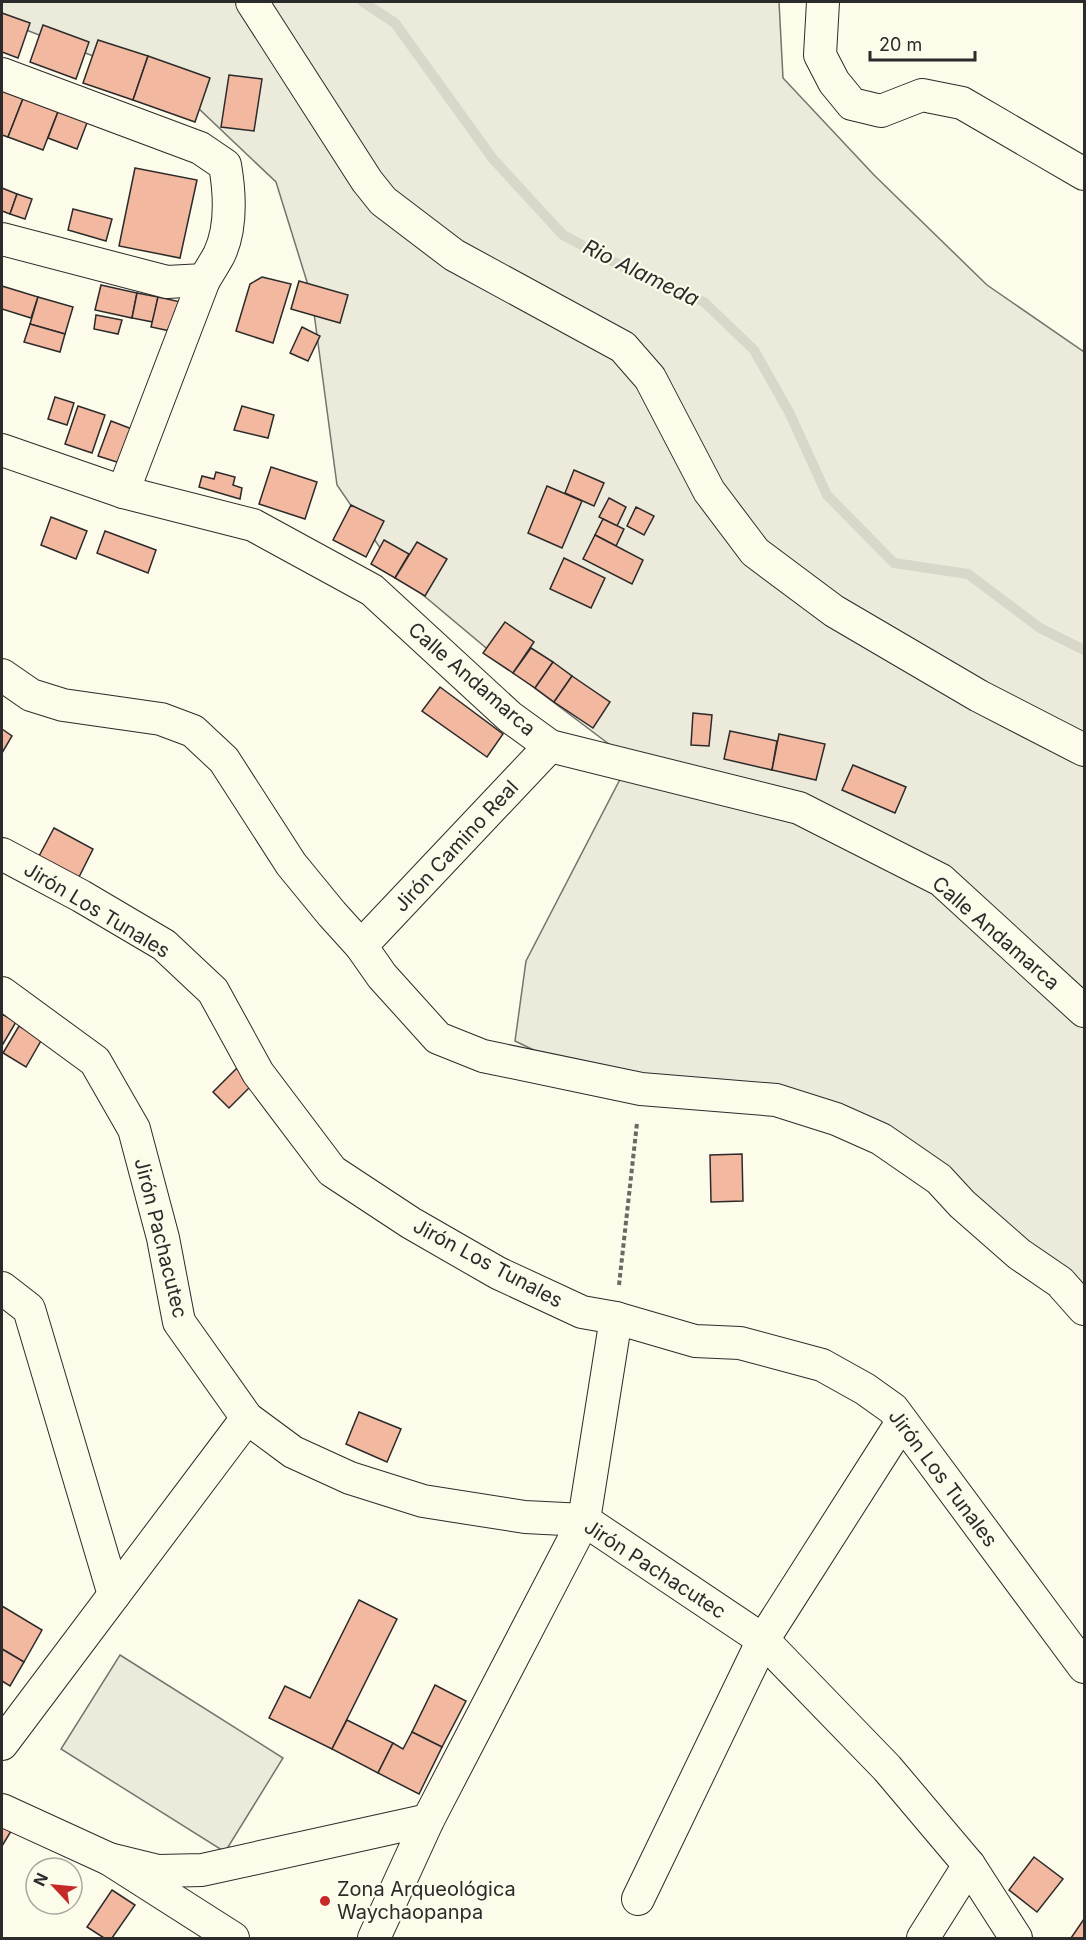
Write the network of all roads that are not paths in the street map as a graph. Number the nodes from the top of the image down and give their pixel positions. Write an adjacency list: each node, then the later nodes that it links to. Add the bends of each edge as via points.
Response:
1 (252, 2): 11 (street, via 383,201 454,255 623,347 650,378 709,492 755,552 834,611 979,696)
2 (823, 2): 4 (street, via 820,55 834,82 852,104 881,111 922,95 962,103)
3 (2, 74): 6 (street, via 200,148 225,165 228,224 220,254)
4 (1084, 174)
5 (2, 239): 6 (street, via 167,282)
6 (204, 280): 8 (street)
7 (2, 450): 8 (street, Calle Andamarca)
8 (123, 492): 10 (street, Calle Andamarca, via 253,525 372,590 510,717)
9 (2, 675): 13 (street, via 31,695 63,705 161,718 193,731 224,760 291,864)
10 (550, 746): 13 (street, Jirón Camino Real); 15 (street, Calle Andamarca, via 799,808 940,880)
11 (1084, 750)
12 (2, 854): 18 (street, Jirón Los Tunales, via 164,945 213,991 258,1073 332,1171 498,1273 582,1312)
13 (361, 946): 17 (street, via 382,976 438,1038 483,1056 641,1089 776,1100 836,1119 881,1140 939,1179 1019,1254 1060,1282)
14 (2, 993): 19 (street, Jirón Pachacutec, via 95,1061 106,1080 134,1129 163,1238 179,1322)
15 (1084, 1011)
16 (2, 1288): 22 (street, via 29,1309)
17 (1084, 1308)
18 (616, 1318): 20 (street, Jirón Los Tunales, via 695,1341 740,1343 822,1365 865,1389 893,1409); 21 (street)
19 (247, 1418): 21 (street, Jirón Pachacutec, via 294,1452 350,1478 423,1501 525,1517); 22 (street)
20 (902, 1422): 23 (street); 24 (street, Jirón Los Tunales)
21 (584, 1520): 23 (street, Jirón Pachacutec); 27 (street)
22 (114, 1594): 25 (street)
23 (763, 1640): 29 (street, Jirón Pachacutec, via 887,1768); 30 (street)
24 (1084, 1667)
25 (2, 1744)
26 (2, 1810): 28 (street)
27 (428, 1820): 28 (street, via 202,1870 158,1871); 32 (street)
28 (110, 1859): 31 (street)
29 (969, 1864): 33 (street); 34 (street, Jirón Pachacutec)
30 (638, 1899)
31 (233, 1938)
32 (374, 1938)
33 (923, 1938)
34 (1016, 1938)

